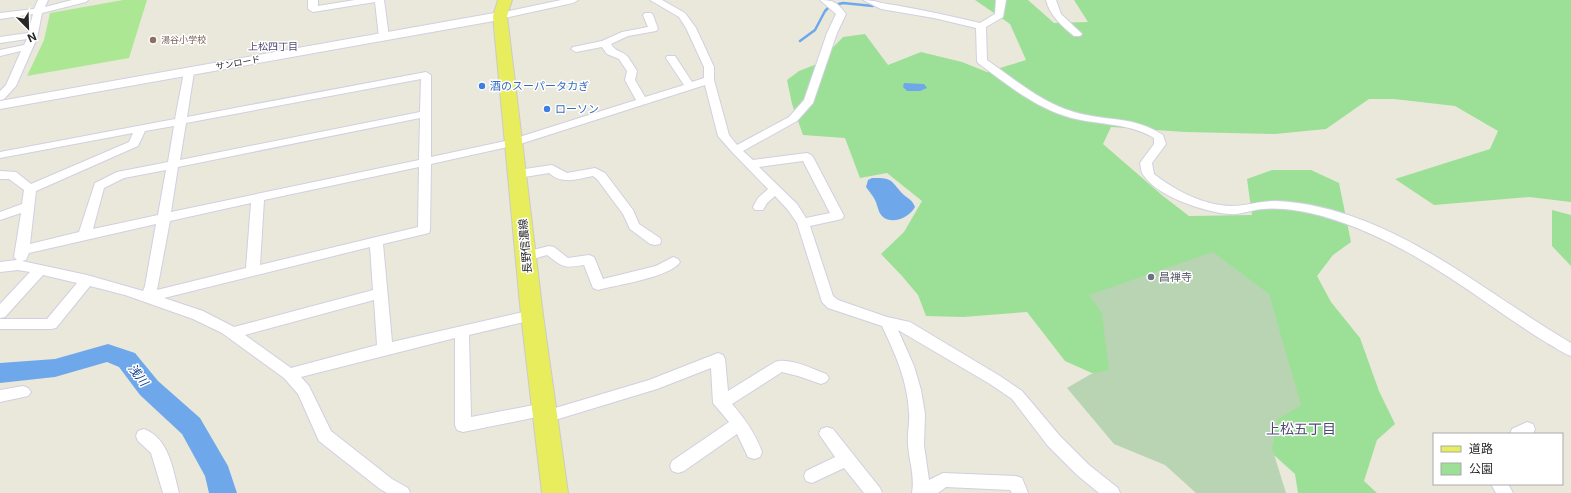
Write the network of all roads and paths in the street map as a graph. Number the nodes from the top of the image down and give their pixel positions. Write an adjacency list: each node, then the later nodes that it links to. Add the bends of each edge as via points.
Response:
1 (43, 0): 14 (street)
2 (83, 0): 14 (street)
3 (313, 0): 4 (street, via 313,9)
4 (373, 0)
5 (379, 0): 21 (street)
6 (505, 0): 17 (main road, 長野信濃線)
7 (573, 0): 17 (street)
8 (655, 0): 29 (street, via 682,15 691,28 709,67)
9 (825, 0): 38 (street, via 841,14 809,101 793,119)
10 (868, 0): 13 (street, via 881,6)
11 (1001, 0): 18 (street, via 1000,15)
12 (1051, 0): 19 (street, via 1056,15)
13 (901, 4): 18 (street)
14 (38, 11): 16 (street); 20 (street)
15 (648, 14): 23 (street, via 653,29 625,34)
16 (0, 16)
17 (500, 16): 21 (street, サンロード); 37 (main road, 長野信濃線)
18 (981, 26): 73 (street, via 982,61 1042,101 1068,114 1133,123 1149,129 1158,137 1160,144 1146,163 1149,175 1166,189 1216,208 1232,210 1268,204 1288,206 1322,212 1371,228 1418,250)
19 (1077, 34)
20 (32, 35): 22 (street); 24 (street)
21 (384, 37): 28 (street, サンロード)
22 (0, 40)
23 (605, 43): 25 (street); 32 (street, via 610,52 624,57 632,70 630,80)
24 (28, 47): 26 (street); 31 (street, via 10,86)
25 (576, 49)
26 (0, 52)
27 (670, 58): 30 (street)
28 (189, 72): 33 (street, サンロード); 35 (street)
29 (709, 80): 30 (street); 38 (street, via 724,136)
30 (690, 86): 32 (street)
31 (0, 97)
32 (642, 101): 37 (street)
33 (0, 105)
34 (426, 114): 35 (street, via 426,75); 40 (street); 41 (street)
35 (180, 121): 36 (street); 41 (street)
36 (141, 128): 39 (street); 45 (street, via 134,144)
37 (513, 143): 40 (street); 43 (main road, 長野信濃線)
38 (736, 150): 42 (street)
39 (0, 155)
40 (424, 162): 47 (street); 55 (street, via 424,230)
41 (172, 164): 51 (street); 53 (street, via 121,176 99,186)
42 (751, 164): 46 (street); 52 (street, via 807,157 838,216)
43 (518, 174): 54 (street, via 552,169 558,176 567,178 595,172 601,176 629,213 634,226); 57 (main road, 長野信濃線)
44 (0, 175): 45 (street, via 12,175)
45 (30, 189): 48 (street)
46 (776, 189): 49 (street); 52 (street, via 793,207)
47 (258, 198): 51 (street); 62 (street)
48 (29, 206): 50 (street); 56 (street)
49 (759, 207)
50 (0, 216)
51 (163, 218): 53 (street); 65 (street, via 152,286)
52 (803, 223): 68 (street, via 827,298 833,304)
53 (85, 235): 56 (street)
54 (655, 241)
55 (376, 243): 62 (street); 64 (street)
56 (23, 250): 59 (street)
57 (526, 256): 58 (street, via 549,250 566,263 589,260 598,285 660,270); 67 (main road, 長野信濃線)
58 (673, 262)
59 (18, 265): 60 (street); 61 (street)
60 (0, 267)
61 (40, 270): 63 (street); 66 (street)
62 (253, 270): 65 (street)
63 (87, 280): 65 (street); 69 (street, via 51,324)
64 (380, 293): 71 (street); 72 (street)
65 (147, 297): 71 (street, via 198,315)
66 (0, 313)
67 (532, 315): 70 (street); 79 (main road, 長野信濃線)
68 (887, 322): 91 (street, via 911,378 917,414 916,445 922,485); 94 (street, via 906,326 922,334 1017,395 1054,441 1083,470)
69 (0, 324)
70 (462, 331): 72 (street); 79 (street, via 463,425)
71 (232, 333): 74 (street)
72 (385, 349): 74 (street)
73 (1571, 350)
74 (289, 374): 88 (street, via 304,390 325,436 386,484)
75 (821, 378): 78 (street, via 780,366)
76 (23, 392): 77 (street)
77 (0, 396)
78 (721, 403): 79 (street, via 718,359 652,385); 80 (street)
79 (545, 413): 89 (main road, 長野信濃線)
80 (740, 423): 83 (street); 85 (street)
81 (827, 434): 84 (street)
82 (144, 436): 87 (street, via 158,449)
83 (754, 452)
84 (847, 459): 86 (street); 90 (street)
85 (678, 466)
86 (812, 476)
87 (171, 493)
88 (402, 493)
89 (555, 493)
90 (874, 493)
91 (920, 493)
92 (924, 493): 93 (street, via 943,480 1016,484)
93 (1020, 493)
94 (1112, 493)

